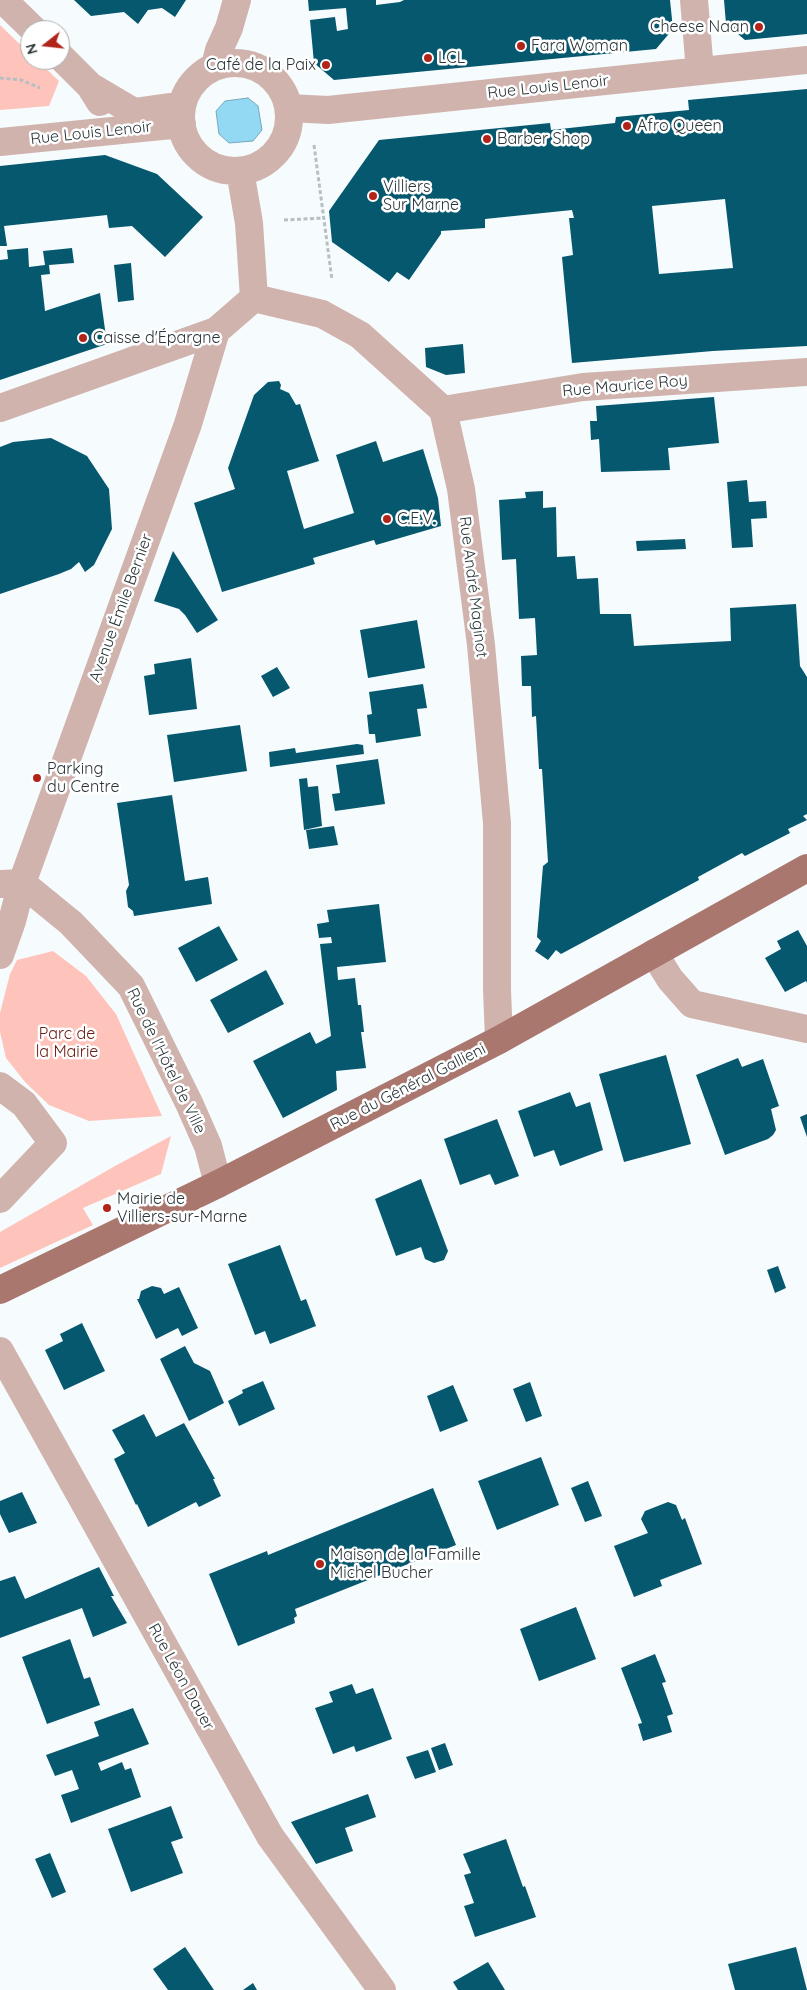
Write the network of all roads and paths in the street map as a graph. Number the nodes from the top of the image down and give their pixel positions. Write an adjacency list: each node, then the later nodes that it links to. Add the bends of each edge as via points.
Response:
1 (4, 0): 4 (street)
2 (237, 0): 5 (street)
3 (694, 0): 10 (street)
4 (24, 20)
5 (230, 28): 7 (street); 9 (street)
6 (807, 60): 10 (street, Rue Louis Lenoir)
7 (244, 63): 9 (street); 14 (street, via 260,68 274,78 284,92)
8 (70, 66): 12 (street)
9 (215, 66): 16 (street, via 200,75 189,89)
10 (700, 71): 15 (street, Rue Louis Lenoir)
11 (0, 78): 13 (path, via 21,80)
12 (90, 86): 16 (street, via 134,112); 17 (street, via 113,123)
13 (48, 92)
14 (289, 108): 15 (street, Rue Louis Lenoir); 19 (street, via 289,126 283,143 272,158)
15 (328, 110): 20 (path, via 314,145 331,279)
16 (182, 114): 17 (street, Rue Louis Lenoir); 19 (street, via 186,140 195,154 208,164)
17 (124, 130): 18 (street, Rue Louis Lenoir)
18 (0, 142)
19 (240, 172): 21 (street, via 249,223)
20 (339, 285)
21 (254, 298): 22 (street); 25 (street, via 322,314 360,334)
22 (216, 331): 24 (street); 27 (street, Avenue Émile Bernier, via 185,433)
23 (807, 372): 25 (street, Rue Maurice Roy, via 583,387)
24 (0, 408)
25 (443, 410): 31 (street, Rue André Maginot, via 461,488 481,645 497,823 496,989)
26 (807, 868): 28 (main road, Rue du Général Gallieni)
27 (11, 884): 29 (street, Avenue Émile Bernier, via 12,921); 33 (street, Rue de l'Hôtel de Ville, via 71,923 131,986 208,1146)
28 (654, 953): 30 (street, via 670,979 692,1004); 31 (main road, Rue du Général Gallieni)
29 (0, 955)
30 (807, 1029)
31 (499, 1040): 33 (main road, Rue du Général Gallieni)
32 (0, 1086): 34 (street, via 24,1104 53,1143)
33 (218, 1184): 35 (main road, Rue du Général Gallieni)
34 (0, 1199)
35 (0, 1290)
36 (0, 1351): 37 (street, Rue Léon Dauer, via 270,1836)
37 (382, 1990)

